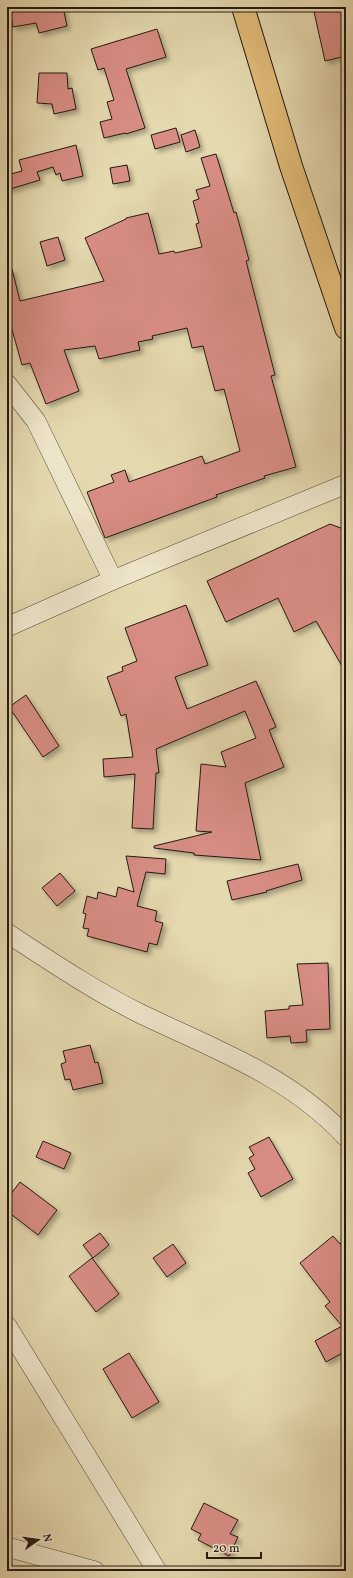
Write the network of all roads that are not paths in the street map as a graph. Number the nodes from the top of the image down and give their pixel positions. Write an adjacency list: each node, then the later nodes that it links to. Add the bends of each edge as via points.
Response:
1 (243, 7): 2 (highway, via 291,166)
2 (346, 328)
3 (7, 384): 5 (street, via 36,421)
4 (346, 484): 5 (street)
5 (113, 580): 6 (street)
6 (7, 627)
7 (7, 933): 8 (street, via 84,983 275,1079 313,1106)
8 (346, 1137)
9 (7, 1326): 12 (street)
10 (7, 1547): 11 (street)
11 (95, 1571)
12 (156, 1571)

